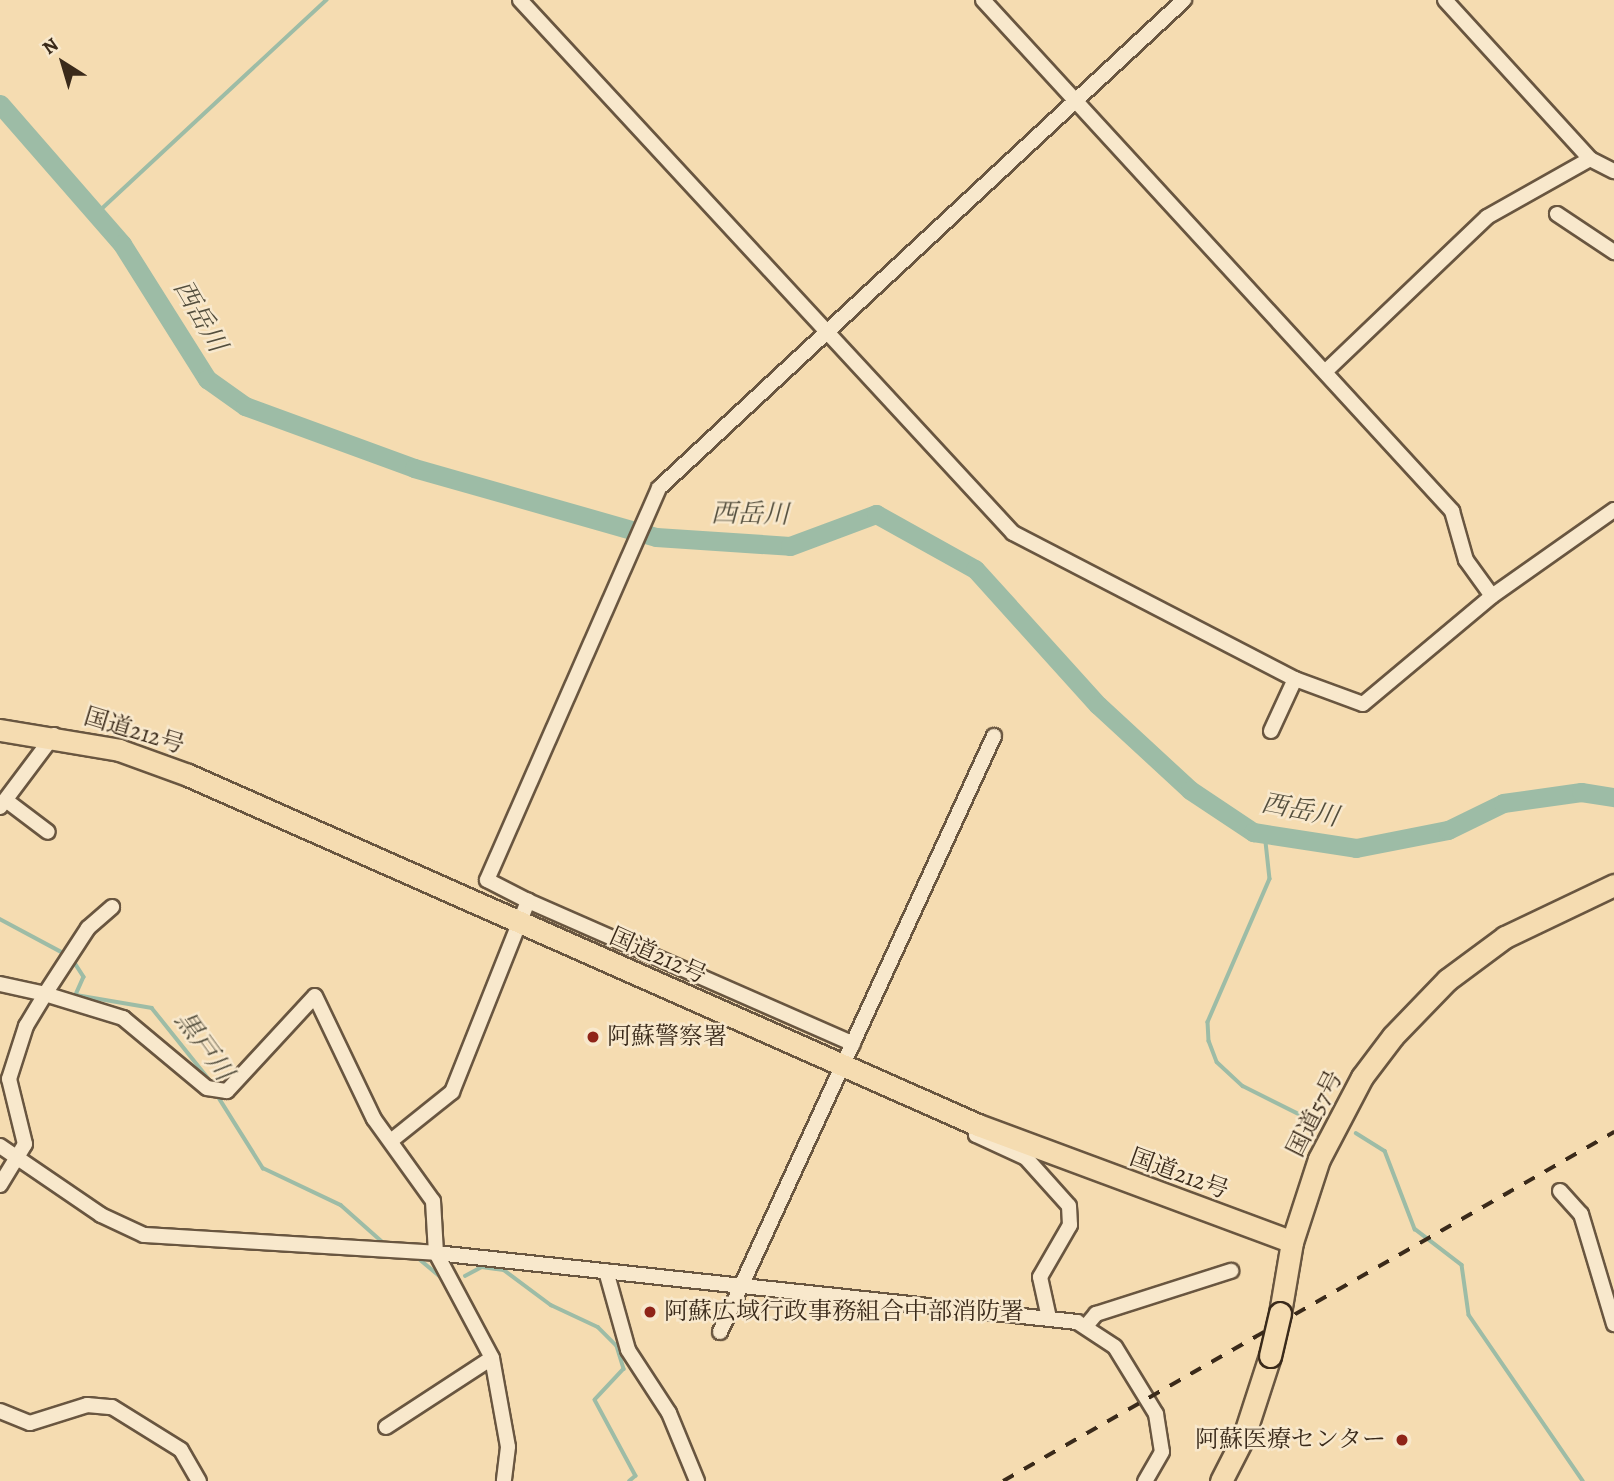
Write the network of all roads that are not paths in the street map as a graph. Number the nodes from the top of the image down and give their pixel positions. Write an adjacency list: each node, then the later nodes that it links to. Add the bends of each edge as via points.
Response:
1 (520, 0): 10 (street)
2 (983, 0): 5 (street)
3 (1184, 0): 5 (street)
4 (1445, 0): 6 (street)
5 (1077, 101): 10 (street); 11 (street)
6 (1590, 159): 7 (street); 11 (street, via 1487,217)
7 (1614, 171)
8 (1557, 214): 9 (street)
9 (1614, 253)
10 (829, 332): 14 (street, via 1013,533); 22 (street, via 659,488 487,880)
11 (1327, 370): 13 (street, via 1452,511 1466,560)
12 (1614, 510): 13 (street)
13 (1492, 596): 14 (street, via 1363,704)
14 (1295, 679): 16 (street)
15 (0, 730): 17 (highway, 国道212号)
16 (1271, 732)
17 (54, 735): 19 (street); 24 (highway, 国道212号, via 188,775)
18 (994, 736): 27 (street)
19 (3, 804): 20 (street)
20 (48, 832)
21 (1614, 885): 35 (highway, 国道57号, via 1505,937 1410,1015 1339,1119)
22 (528, 901): 24 (street); 27 (street)
23 (112, 907): 26 (street, via 69,956)
24 (519, 922): 28 (highway, 国道212号); 30 (street, via 452,1092)
25 (0, 984): 26 (street)
26 (45, 994): 30 (street, via 123,1018 207,1088 227,1091 315,996 359,1093); 32 (street, via 26,1026 9,1079 23,1128)
27 (853, 1044): 28 (street)
28 (842, 1067): 29 (highway, 国道212号); 39 (street)
29 (978, 1125): 35 (highway, 国道212号); 40 (street, via 976,1135 1026,1158 1069,1206 1070,1225 1040,1277)
30 (392, 1140): 36 (street, via 433,1201)
31 (0, 1146): 32 (street)
32 (18, 1158): 33 (street); 36 (street, via 101,1215 144,1235)
33 (0, 1185)
34 (1560, 1191): 41 (street, via 1581,1214)
35 (1292, 1242): 47 (highway, 国道57号, bridge, via 1280,1313 1255,1409)
36 (436, 1253): 38 (street); 44 (street)
37 (1231, 1271): 42 (street, via 1096,1314)
38 (606, 1272): 39 (street); 50 (street, via 628,1350 669,1413)
39 (742, 1286): 40 (street); 43 (street)
40 (1049, 1318): 42 (street)
41 (1614, 1324)
42 (1086, 1326): 51 (street, via 1115,1348 1156,1415 1161,1452)
43 (720, 1332)
44 (492, 1358): 46 (street); 49 (street, via 508,1447)
45 (0, 1411): 48 (street, via 30,1423 87,1405 112,1407 181,1450)
46 (386, 1427)
47 (1222, 1480)
48 (199, 1481)
49 (504, 1481)
50 (696, 1481)
51 (1145, 1481)

